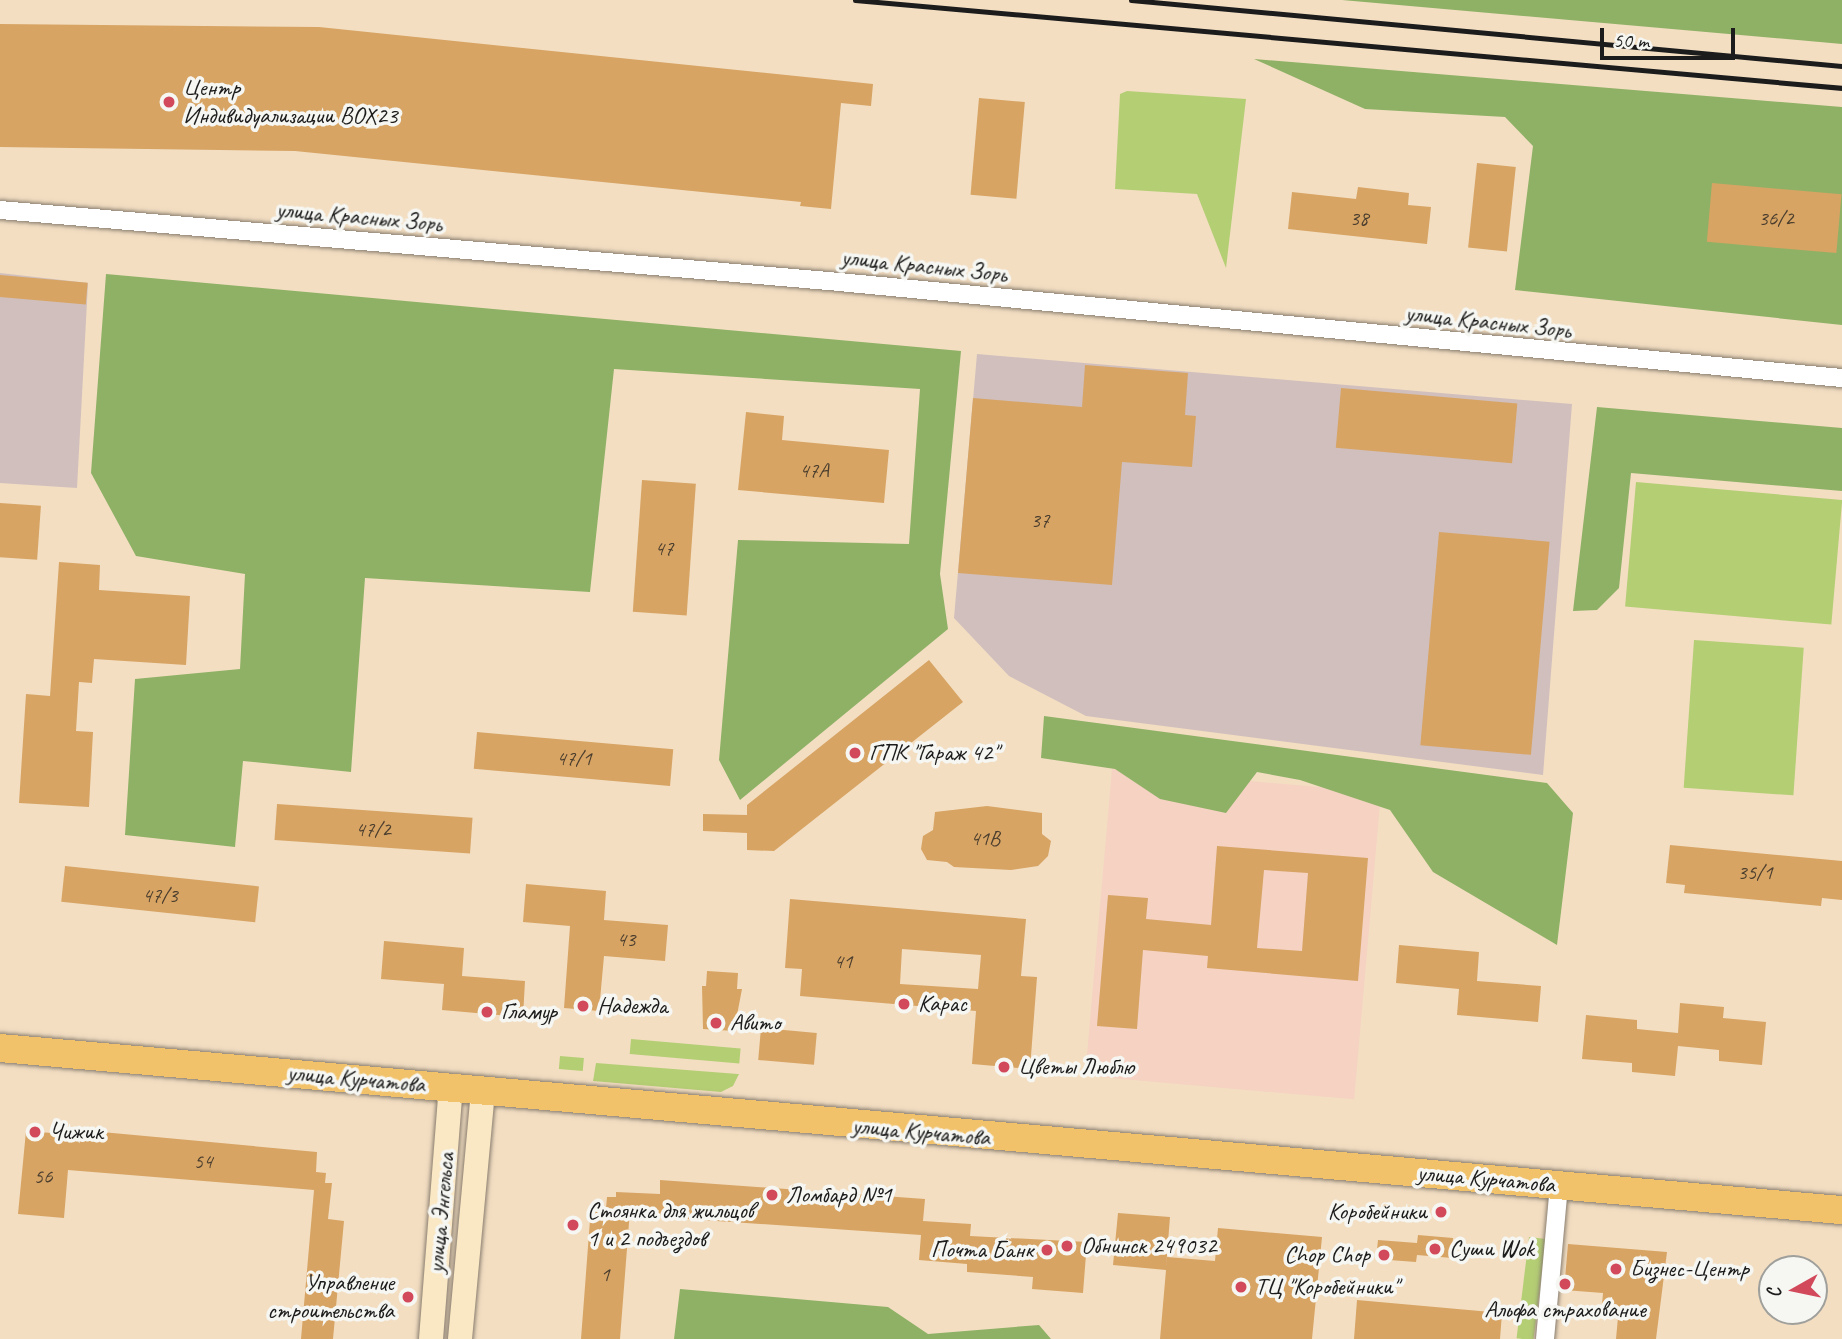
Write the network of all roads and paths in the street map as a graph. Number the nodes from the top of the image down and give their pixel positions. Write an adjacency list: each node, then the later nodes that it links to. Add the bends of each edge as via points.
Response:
1 (0, 210): 2 (street, улица Красных Зорь, via 798,278)
2 (1842, 378)
3 (0, 1048): 4 (main road, улица Курчатова)
4 (451, 1087): 5 (main road, улица Курчатова); 8 (main road, улица Энгельса)
5 (483, 1090): 6 (main road, улица Курчатова, via 1073,1146); 9 (main road, улица Энгельса)
6 (1559, 1185): 7 (main road, улица Курчатова); 10 (street)
7 (1842, 1210)
8 (430, 1339)
9 (460, 1339)
10 (1545, 1339)

